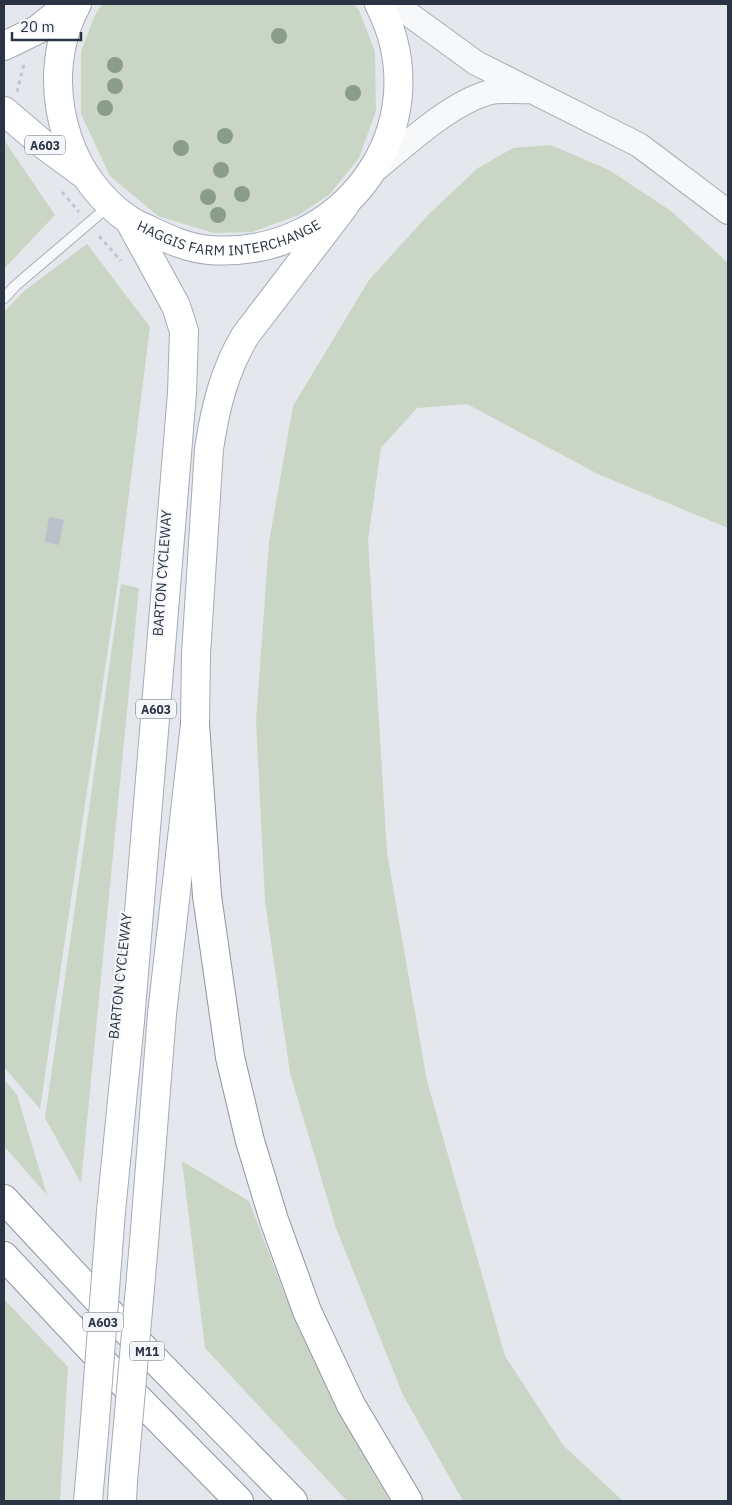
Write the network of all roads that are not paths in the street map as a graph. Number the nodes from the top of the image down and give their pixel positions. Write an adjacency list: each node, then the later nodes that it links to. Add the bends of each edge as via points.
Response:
1 (69, 4): 5 (main road, via 37,30)
2 (77, 4): 9 (main road, HAGGIS FARM INTERCHANGE, via 61,46 57,76 63,125)
3 (379, 4): 8 (main road, HAGGIS FARM INTERCHANGE, via 395,46 399,74 389,138)
4 (395, 4): 6 (street, via 476,63)
5 (4, 46)
6 (531, 91): 8 (street, via 488,92 462,105 437,120); 12 (street, via 638,145)
7 (7, 114): 9 (main road, A603)
8 (371, 174): 10 (main road, HAGGIS FARM INTERCHANGE)
9 (87, 177): 11 (main road, HAGGIS FARM INTERCHANGE)
10 (345, 205): 11 (main road, HAGGIS FARM INTERCHANGE, via 308,231 274,245 239,251 207,250 177,244); 14 (main road, A603, via 245,336 233,355 221,387 209,450)
11 (120, 212): 13 (lane, via 88,223); 18 (main road, A603, bridge, via 176,306 184,340)
12 (728, 212)
13 (4, 298)
14 (194, 724): 17 (main road, A603, bridge, via 162,1014); 21 (main road, via 207,896 230,1057 250,1141 307,1311 351,1405)
15 (4, 1199): 20 (main road, M11)
16 (4, 1256): 19 (main road, M11)
17 (123, 1491)
18 (88, 1501)
19 (239, 1501)
20 (292, 1501)
21 (408, 1501)

